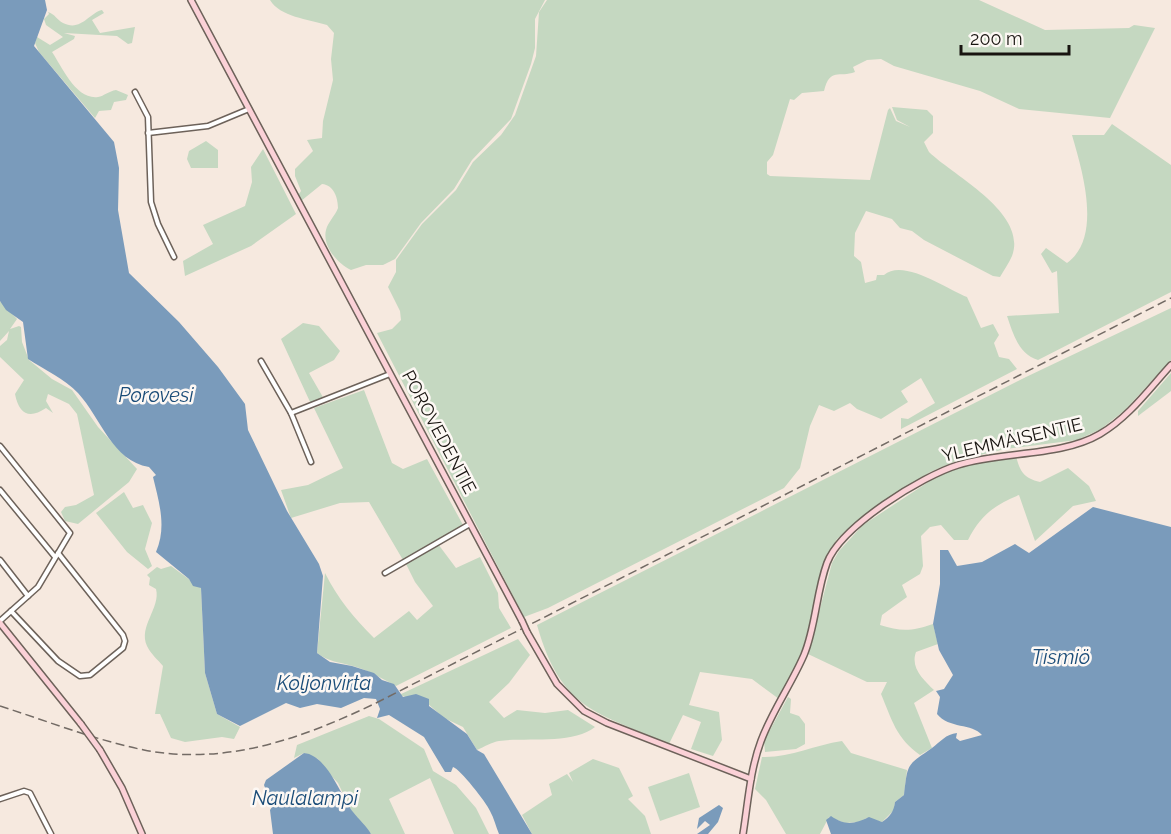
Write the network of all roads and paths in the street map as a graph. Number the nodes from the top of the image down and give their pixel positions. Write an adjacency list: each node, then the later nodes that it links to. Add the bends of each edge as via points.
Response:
1 (191, 0): 3 (street, POROVEDENTIE)
2 (135, 92): 4 (street, via 148,117)
3 (249, 109): 4 (street, via 207,126); 8 (street, POROVEDENTIE)
4 (148, 132): 5 (street, via 151,202)
5 (174, 257)
6 (261, 361): 9 (street)
7 (1171, 365): 22 (street, YLEMMÄISENTIE, via 1125,417 1099,435 1073,444 936,472 860,522 841,540 828,560 805,651 761,740)
8 (391, 374): 9 (street); 13 (street, POROVEDENTIE)
9 (291, 413): 11 (street)
10 (0, 446): 14 (street, via 70,533)
11 (311, 462)
12 (0, 490): 14 (street)
13 (470, 524): 16 (street); 22 (street, POROVEDENTIE, bridge, via 557,684 584,711)
14 (56, 555): 17 (street); 18 (street, via 123,635 123,648 90,675 80,676 58,661)
15 (0, 560): 17 (street)
16 (385, 573)
17 (28, 596): 18 (street)
18 (9, 612): 19 (street)
19 (0, 620): 21 (street)
20 (0, 628): 21 (street)
21 (10, 637): 25 (street, bridge, via 100,750)
22 (752, 779): 26 (street, YLEMMÄISENTIE)
23 (0, 799): 24 (street, via 26,791 34,796)
24 (51, 834)
25 (142, 834)
26 (743, 834)

